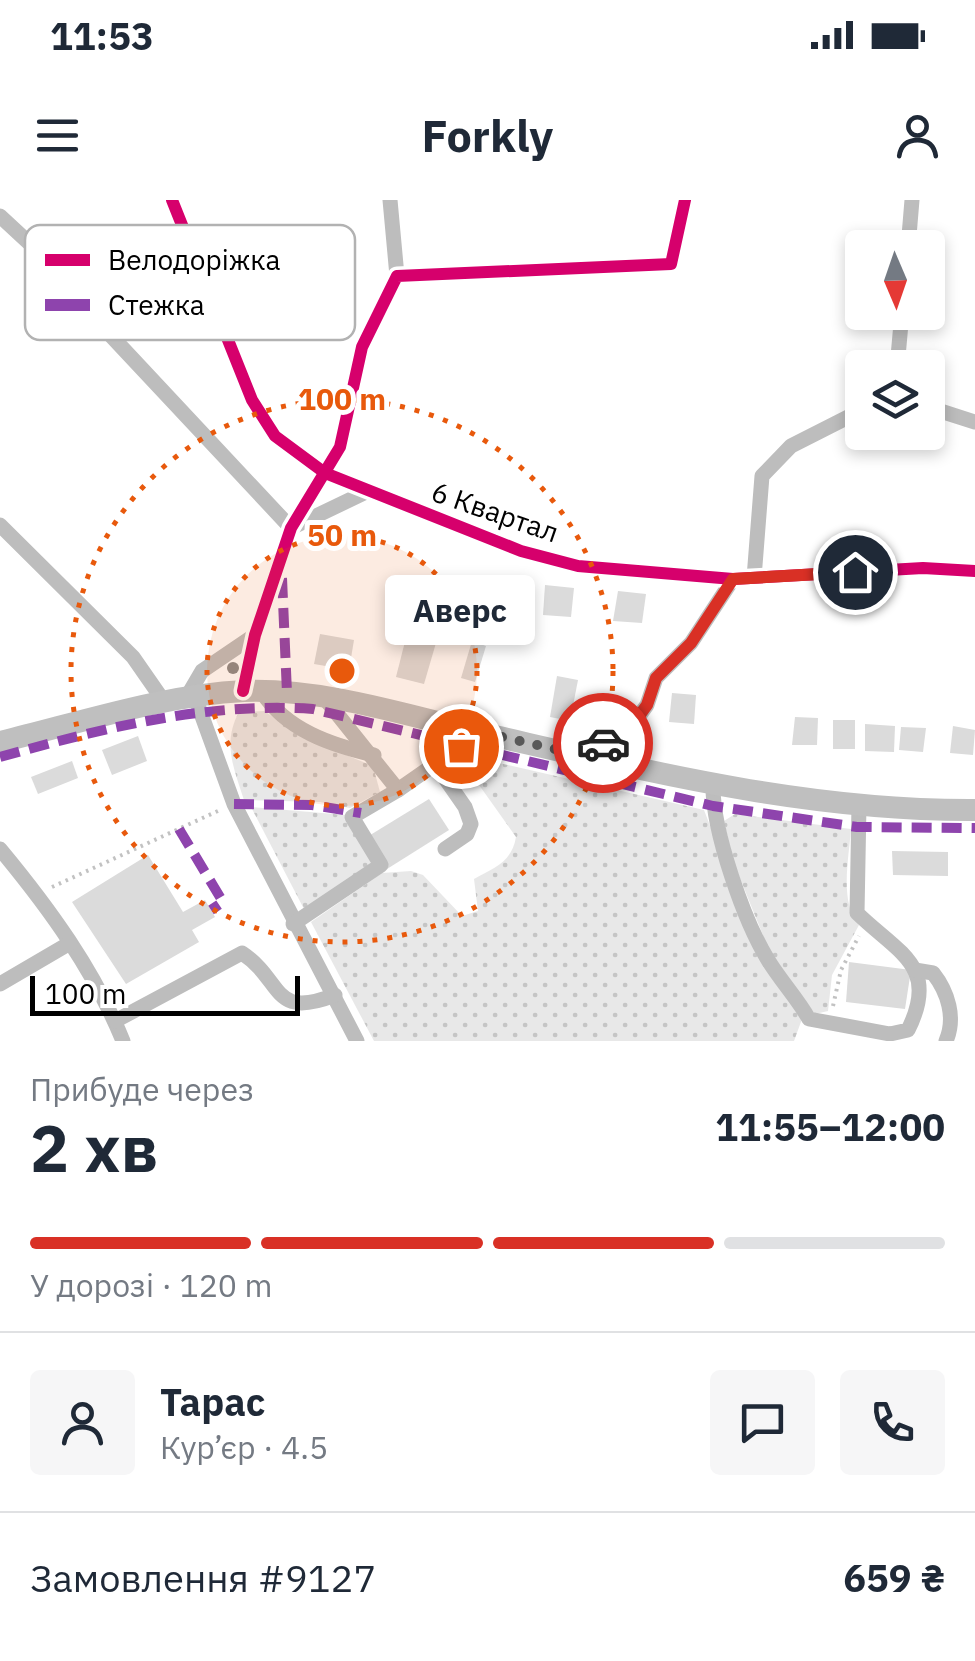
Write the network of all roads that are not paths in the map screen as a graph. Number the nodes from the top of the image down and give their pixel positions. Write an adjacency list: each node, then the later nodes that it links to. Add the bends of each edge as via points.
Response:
1 (172, 200): 6 (street, 6 Квартал)
2 (390, 200): 9 (street)
3 (685, 200): 9 (street, via 671,264)
4 (912, 200): 7 (street)
5 (0, 216): 8 (street)
6 (182, 225)
7 (910, 230)
8 (25, 239)
9 (397, 276): 15 (street, via 362,347 340,447)
10 (114, 340): 18 (street)
11 (228, 340): 15 (street, 6 Квартал, via 275,436)
12 (945, 412): 14 (street)
13 (845, 419): 20 (street, via 791,446 762,476)
14 (975, 422)
15 (325, 473): 16 (street, 6 Квартал); 18 (street)
16 (366, 492): 18 (street); 21 (street, 6 Квартал, via 578,566)
17 (0, 525): 24 (street)
18 (291, 528): 22 (street)
19 (975, 571): 20 (street, 6 Квартал)
20 (754, 578): 21 (street, 6 Квартал)
21 (733, 579): 29 (street, via 691,643 656,678 631,727)
22 (255, 635): 23 (street); 24 (street, via 202,671)
23 (253, 691): 24 (main road); 25 (main road); 28 (street, via 316,736)
24 (182, 700): 27 (main road); 37 (street)
25 (326, 700): 26 (main road); 28 (street)
26 (467, 729): 29 (main road); 30 (street, via 461,746)
27 (0, 742)
28 (374, 755): 32 (street)
29 (581, 755): 31 (main road)
30 (436, 764): 32 (street); 35 (street, via 471,824)
31 (713, 787): 33 (main road); 39 (street, via 719,843 766,958 809,1018 890,1034 908,1030 920,1007)
32 (398, 790): 37 (street, via 352,818 380,865)
33 (859, 805): 34 (main road); 39 (street, via 857,913)
34 (975, 810)
35 (445, 848)
36 (0, 849): 38 (street)
37 (293, 924): 41 (street)
38 (70, 944): 40 (street); 42 (street)
39 (916, 970): 45 (street, via 933,973 944,987 950,1010)
40 (0, 984)
41 (335, 995): 42 (street, via 293,1004 242,953); 44 (street)
42 (115, 1022): 43 (street)
43 (123, 1041)
44 (358, 1041)
45 (946, 1041)

